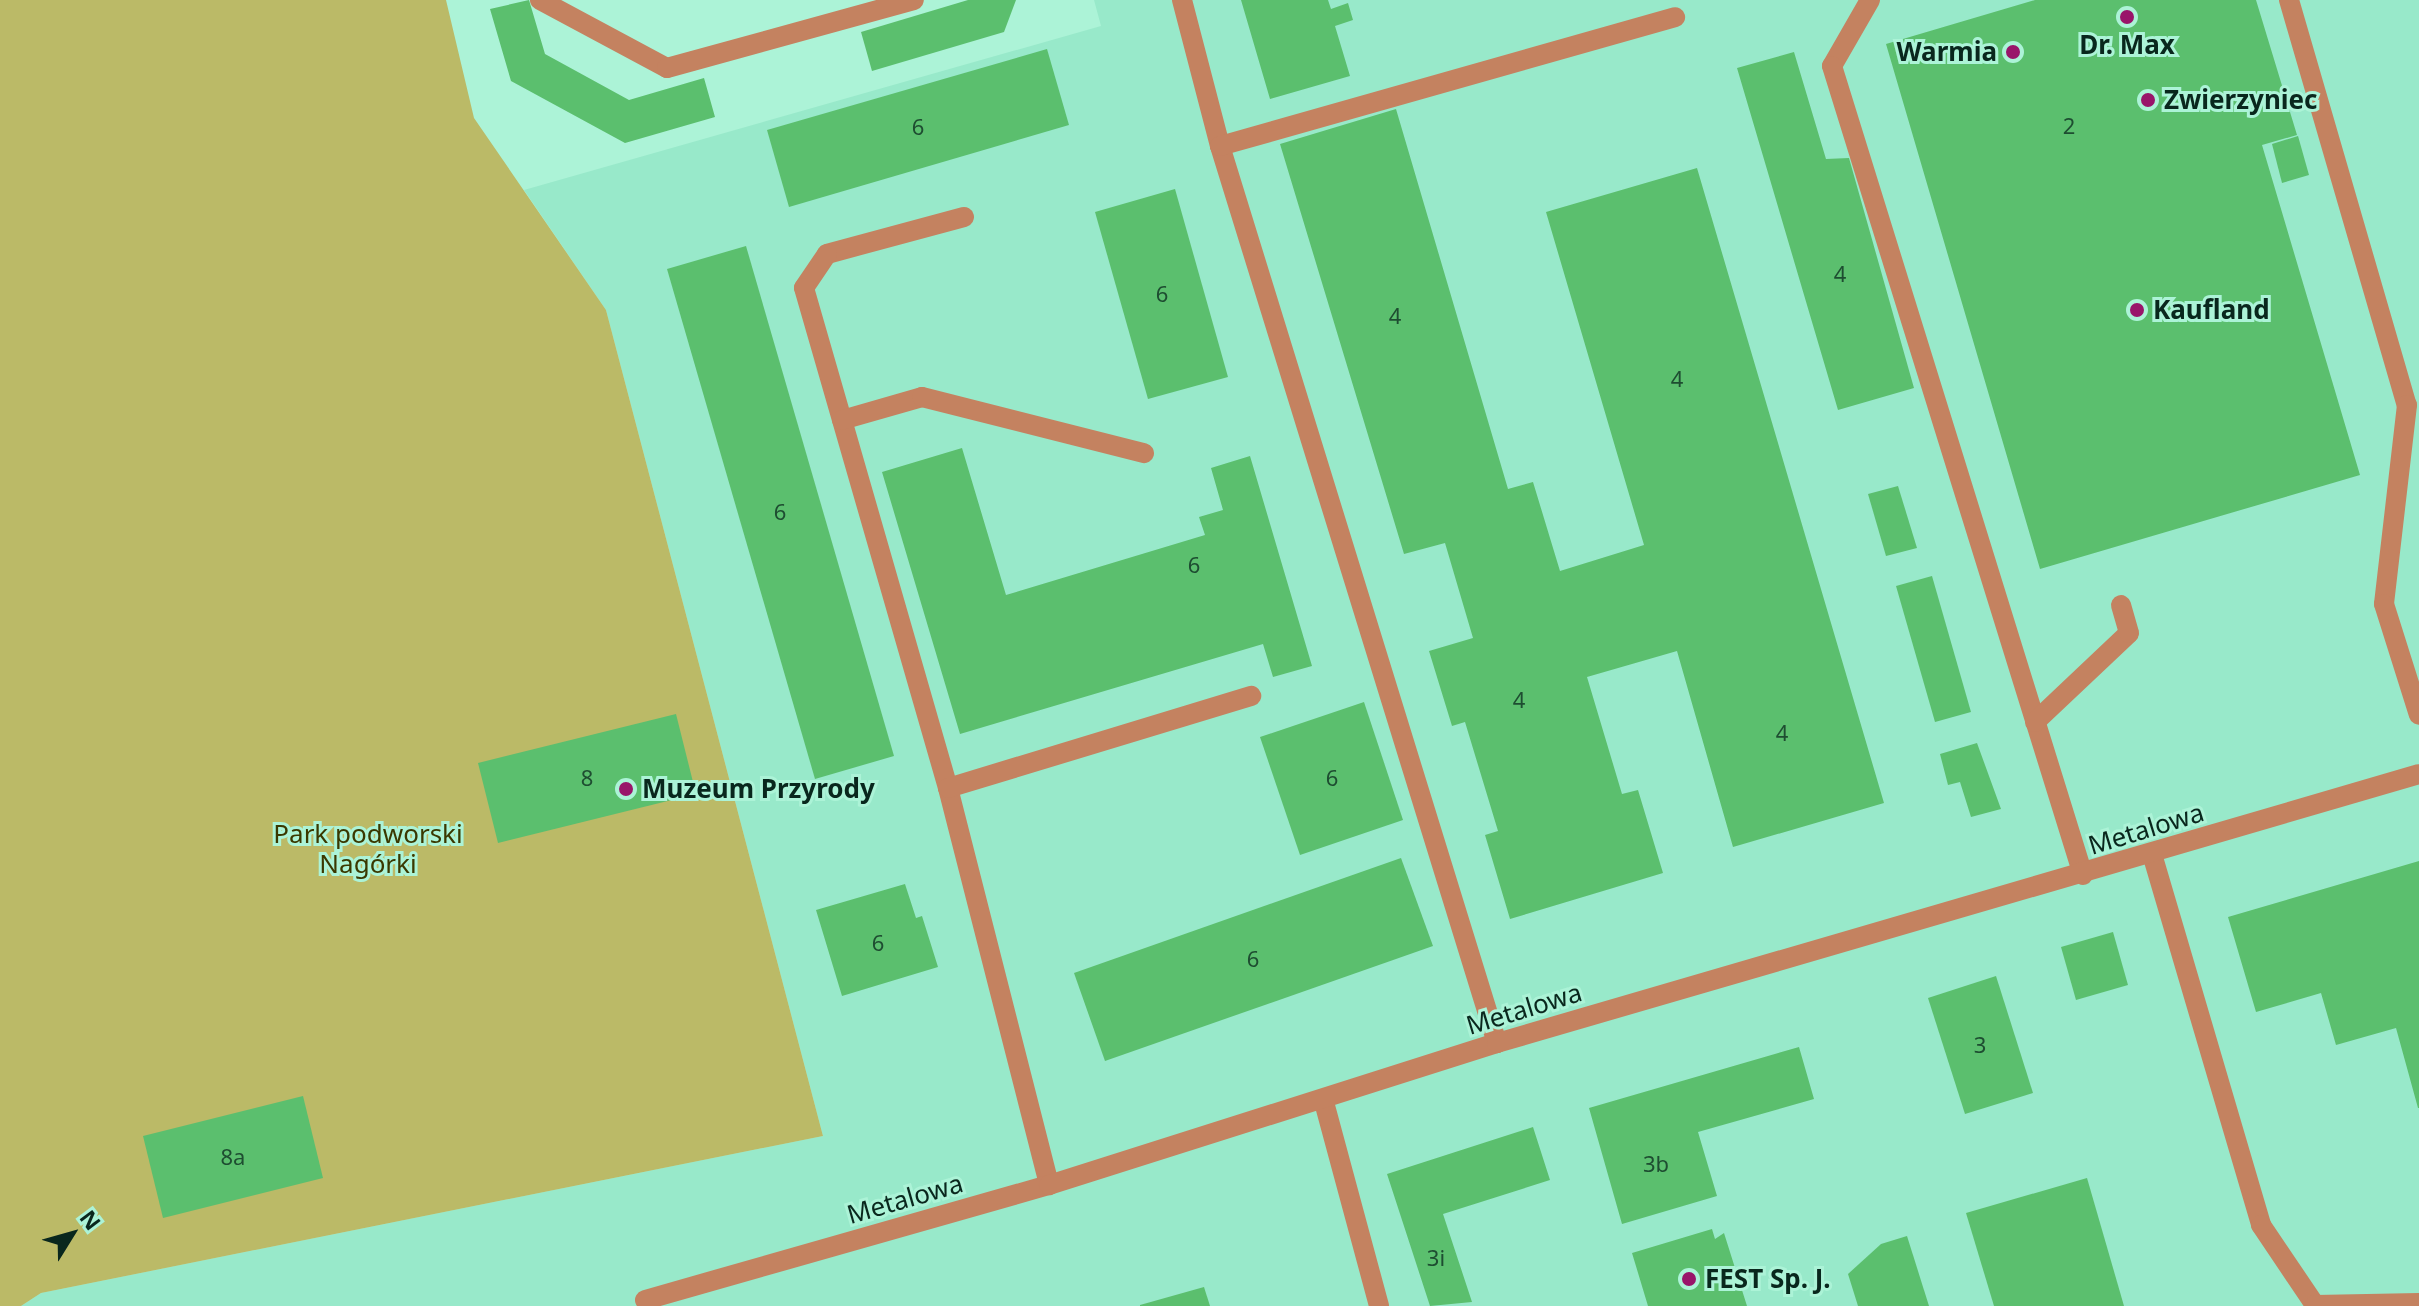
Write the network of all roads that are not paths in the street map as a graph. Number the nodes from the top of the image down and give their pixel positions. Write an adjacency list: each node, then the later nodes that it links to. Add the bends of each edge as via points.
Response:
1 (540, 0): 2 (street, via 667,68)
2 (914, 0)
3 (1182, 0): 7 (street)
4 (1870, 0): 14 (street, via 1832,66)
5 (2289, 0): 13 (street, via 2407,405 2384,604)
6 (1675, 17): 7 (street)
7 (1220, 146): 19 (street)
8 (964, 217): 9 (street, via 827,254 804,288)
9 (842, 420): 10 (street, via 922,397); 16 (street)
10 (1144, 453)
11 (2121, 605): 14 (street, via 2129,633)
12 (1251, 696): 16 (street)
13 (2419, 715)
14 (2035, 722): 18 (street)
15 (2419, 774): 17 (street, Metalowa)
16 (948, 788): 21 (street)
17 (2152, 854): 18 (street, Metalowa); 23 (street, via 2261,1225 2315,1305)
18 (2083, 875): 19 (street, Metalowa)
19 (1497, 1043): 20 (street, Metalowa)
20 (1324, 1102): 21 (street, Metalowa); 24 (street)
21 (1049, 1185): 22 (street, Metalowa)
22 (645, 1300)
23 (2419, 1303)
24 (1379, 1306)

